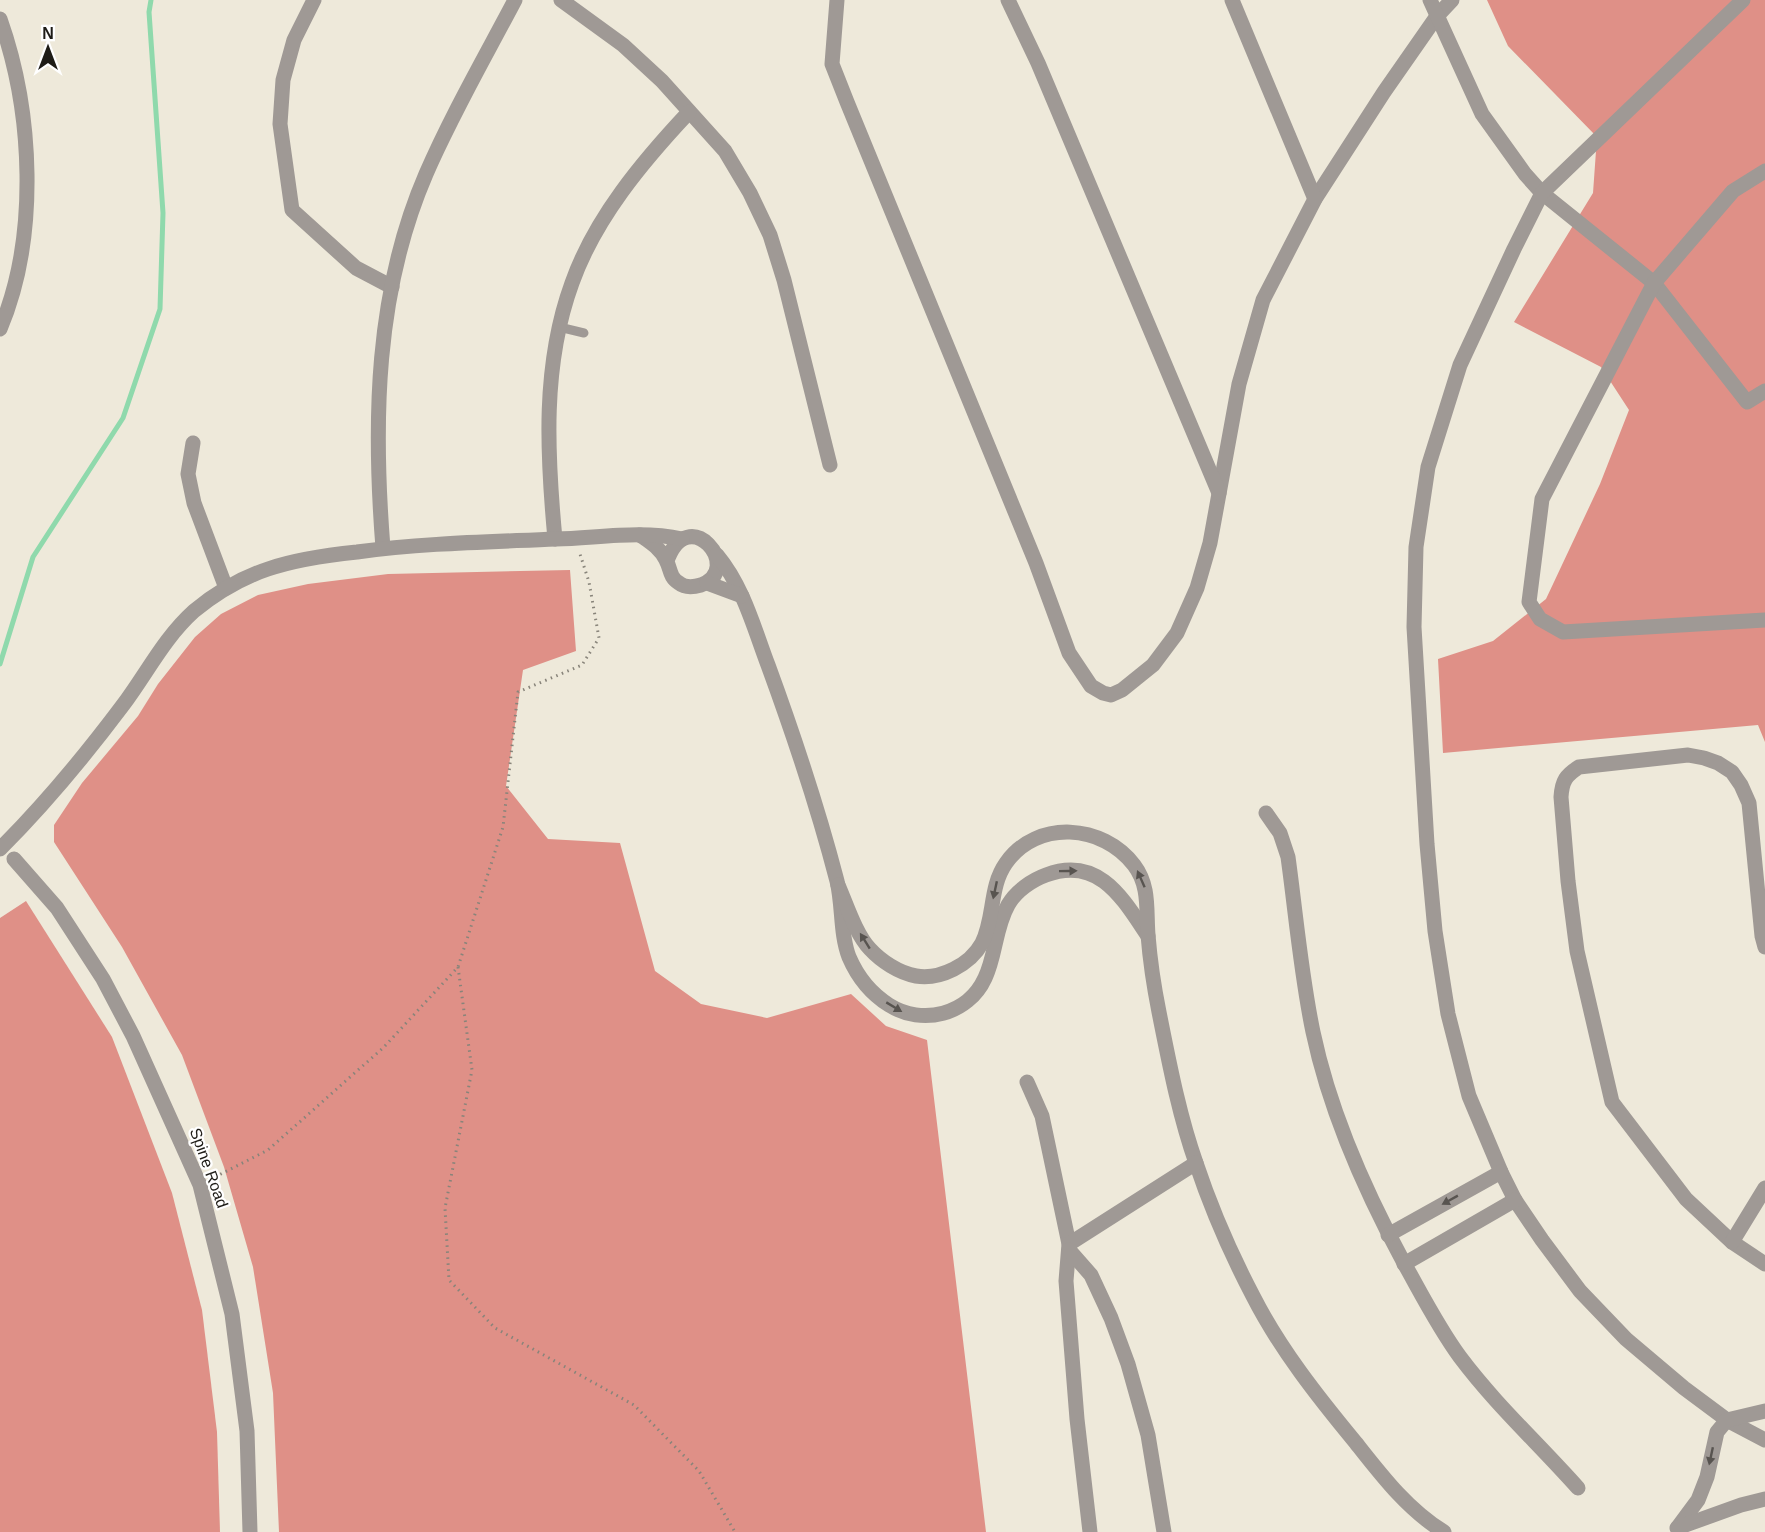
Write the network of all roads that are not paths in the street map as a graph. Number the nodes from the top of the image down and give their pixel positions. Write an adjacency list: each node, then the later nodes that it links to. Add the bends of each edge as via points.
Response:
1 (314, 0): 17 (street, via 294,40 283,80 280,124 292,210 356,268)
2 (515, 0): 17 (street, via 426,174 406,230)
3 (561, 0): 12 (street, via 623,45)
4 (837, 0): 24 (street, via 832,64 1069,653 1091,686 1103,693 1122,690 1153,665 1177,633 1197,588)
5 (1008, 0): 24 (street)
6 (1232, 0): 15 (street)
7 (1430, 0): 10 (street)
8 (1452, 0): 10 (street)
9 (1743, 0): 14 (street)
10 (1437, 16): 14 (street, via 1482,114); 15 (street)
11 (0, 19): 19 (street, via 19,86 27,178 15,282)
12 (690, 112): 18 (street, via 655,148 591,240 572,282); 23 (street, via 725,152 770,235)
13 (1765, 171): 16 (street, via 1733,191)
14 (1542, 193): 16 (street); 42 (street, via 1460,365 1428,467 1416,547 1414,627 1420,756 1435,932 1448,1014 1469,1096)
15 (1315, 199): 24 (street, via 1263,300 1239,384)
16 (1654, 283): 21 (street, via 1747,402); 34 (street, via 1542,499 1529,602 1540,619 1563,632)
17 (392, 287): 28 (street, via 379,371 377,416)
18 (559, 327): 20 (lane); 26 (street, via 549,425)
19 (0, 329)
20 (584, 333)
21 (1765, 391)
22 (193, 443): 32 (street, via 188,474 194,503)
23 (830, 465)
24 (1219, 494)
25 (640, 534): 26 (street); 27 (street); 30 (street)
26 (555, 539): 28 (street)
27 (682, 539): 29 (street, via 703,539); 30 (street, via 671,548)
28 (383, 548): 32 (street, via 268,569)
29 (717, 555): 31 (street, via 716,570); 33 (street)
30 (667, 561): 31 (street, via 670,574 680,584 693,587)
31 (707, 583): 33 (street)
32 (225, 588): 36 (street, via 167,638 88,752)
33 (742, 596): 37 (street, via 787,718)
34 (1765, 620)
35 (1266, 813): 45 (street, via 1280,833 1288,857 1313,1033 1330,1096 1354,1162)
36 (4, 849): 56 (street, Spine Road, via 57,908 103,979 138,1046 200,1185 232,1314 247,1431)
37 (838, 885): 38 (street, one-way to 38, via 846,946 857,974 870,992 906,1015 946,1014 977,991 985,979 1009,903 1031,882 1054,872 1075,870 1095,874 1112,886); 38 (street, one-way to 37, via 1147,897 1134,865 1119,849 1082,831 1045,835 1024,844 1006,862 995,883 981,944 967,961 937,975 917,976 900,971 868,947)
38 (1148, 936): 41 (street, via 1176,1091)
39 (1765, 946): 46 (street, via 1749,803 1732,772 1718,763 1688,755 1579,767 1567,775 1561,796 1577,951 1612,1102 1686,1199)
40 (1027, 1082): 47 (street, via 1042,1116)
41 (1196, 1163): 47 (street); 59 (street, via 1253,1297 1292,1361 1398,1494)
42 (1501, 1172): 44 (street); 45 (street, one-way to 45)
43 (1765, 1188): 46 (street)
44 (1515, 1200): 48 (street); 51 (street, via 1581,1291 1626,1339)
45 (1388, 1235): 48 (street)
46 (1732, 1242): 49 (street)
47 (1069, 1247): 57 (street, via 1066,1281); 58 (street, via 1091,1275 1128,1364 1148,1435)
48 (1404, 1264): 53 (street, via 1459,1356 1495,1402)
49 (1765, 1264)
50 (1765, 1411): 51 (street)
51 (1727, 1420): 52 (street); 55 (street, one-way to 55, via 1717,1432 1698,1500)
52 (1765, 1440)
53 (1578, 1488)
54 (1765, 1499): 55 (street)
55 (1674, 1530)
56 (250, 1532)
57 (1090, 1532)
58 (1164, 1532)
59 (1444, 1532)

